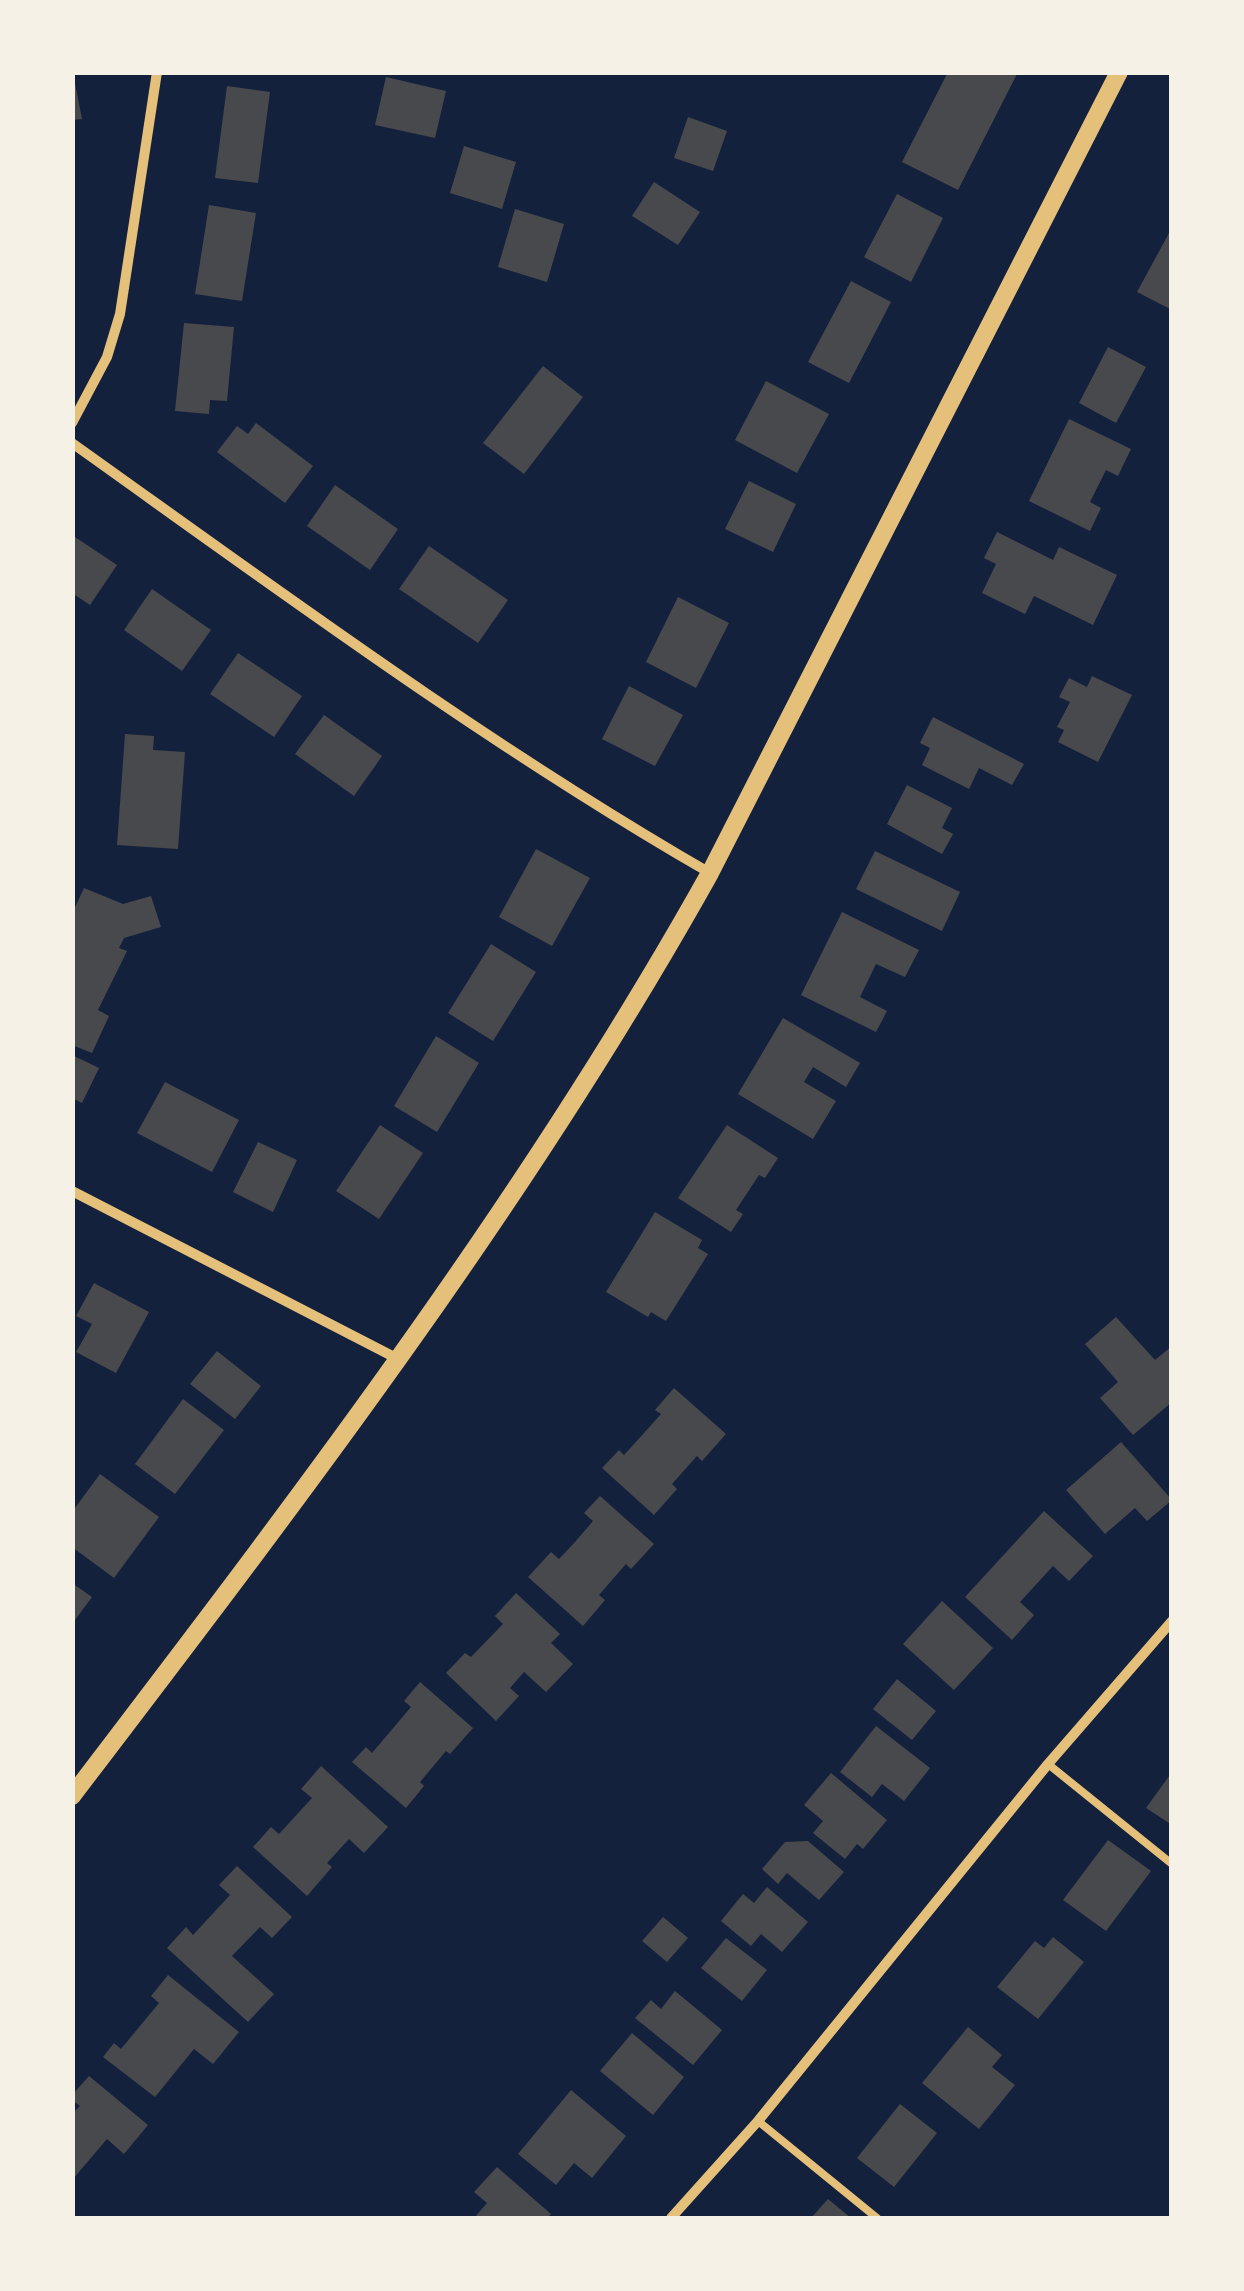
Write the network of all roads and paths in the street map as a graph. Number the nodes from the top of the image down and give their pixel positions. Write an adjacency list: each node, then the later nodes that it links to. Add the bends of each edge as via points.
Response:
1 (157, 72): 3 (street, via 120,314 107,357)
2 (1119, 72): 5 (street)
3 (72, 423)
4 (72, 443): 5 (street, via 397,674)
5 (710, 874): 7 (street, via 510,1202)
6 (72, 1191): 7 (street)
7 (400, 1360): 10 (street)
8 (1172, 1621): 9 (street)
9 (1048, 1764): 11 (lane); 12 (street)
10 (72, 1796)
11 (1172, 1864)
12 (758, 2121): 13 (street); 14 (lane)
13 (671, 2218)
14 (876, 2218)

